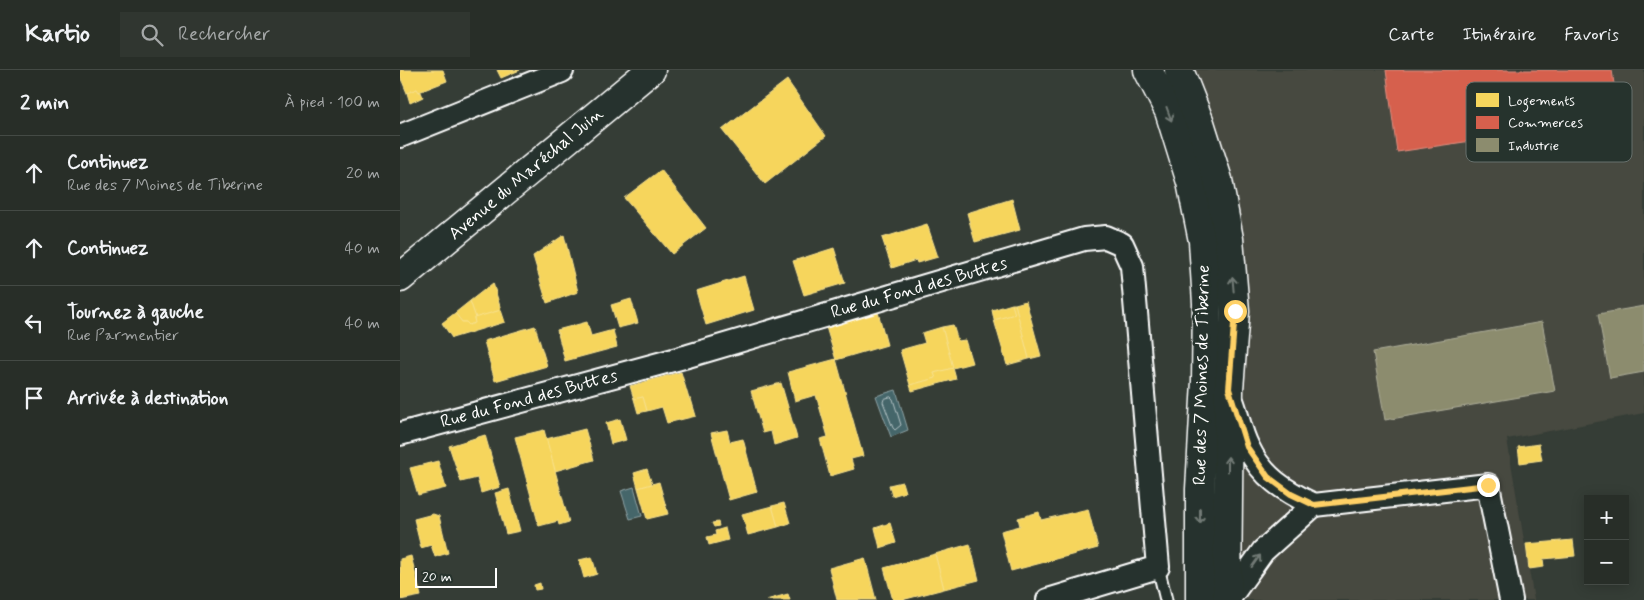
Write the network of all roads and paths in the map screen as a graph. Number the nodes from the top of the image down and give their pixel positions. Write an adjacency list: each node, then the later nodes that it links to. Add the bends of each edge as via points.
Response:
1 (652, 70): 6 (main road, Avenue du Maréchal Juin)
2 (1148, 70): 13 (main road, Rue des 7 Moines de Tiberine, one-way to 13, via 1169,111 1203,241 1207,303 1200,489)
3 (1178, 70): 7 (main road, Rue des 7 Moines de Tiberine, one-way to 3, via 1235,311 1229,239 1218,180 1200,123)
4 (562, 71): 5 (street)
5 (400, 136)
6 (400, 278)
7 (1229, 389): 9 (street, via 1247,447 1268,477 1291,494); 14 (main road, Rue des 7 Moines de Tiberine, one-way to 7)
8 (400, 434): 10 (street, Rue du Fond des Buttes, via 688,356 1084,240 1106,237 1122,244 1132,266)
9 (1314, 505): 14 (street, one-way to 9, via 1264,551); 15 (street, via 1488,485)
10 (1158, 568): 11 (street); 12 (lane)
11 (1048, 600)
12 (1166, 600)
13 (1200, 600)
14 (1228, 600)
15 (1511, 600)

